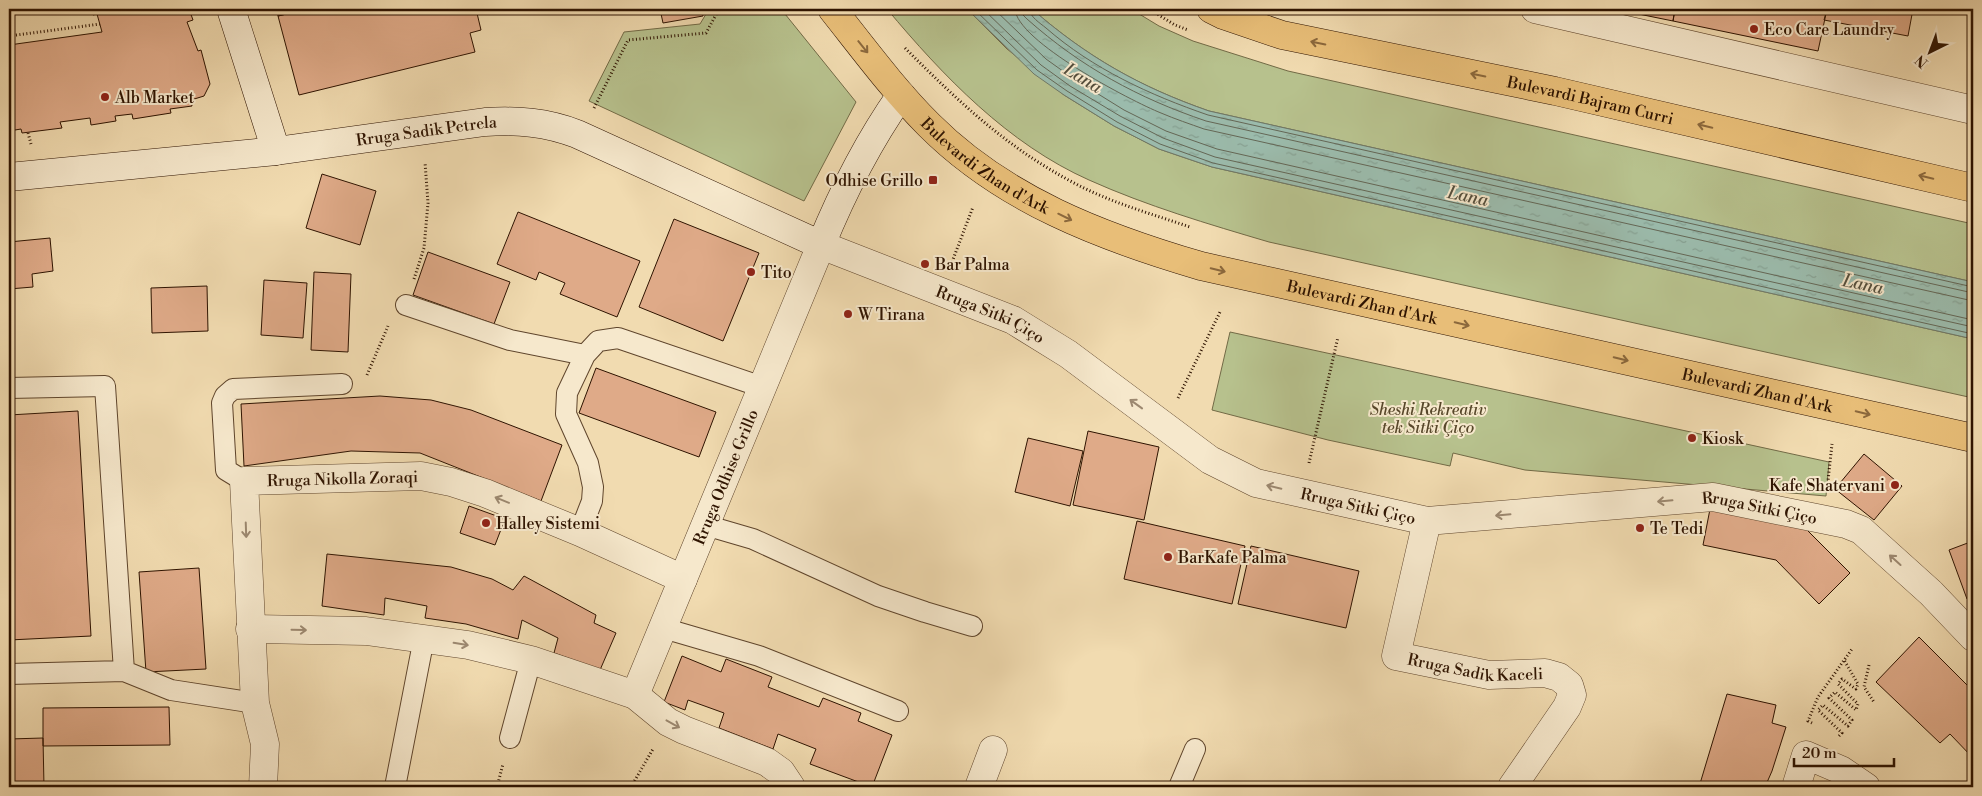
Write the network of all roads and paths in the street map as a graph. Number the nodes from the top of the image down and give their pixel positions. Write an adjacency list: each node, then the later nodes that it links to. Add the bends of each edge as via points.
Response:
1 (231, 9): 17 (street)
2 (719, 9): 13 (path, via 706,34 628,40)
3 (832, 9): 12 (main road, Bulevardi Zhan d'Ark, one-way to 12)
4 (1211, 9): 19 (main road, Bulevardi Bajram Curri, one-way to 4, via 1555,91 1282,35)
5 (1542, 10): 14 (street)
6 (100, 24): 7 (path)
7 (9, 36)
8 (9, 40): 10 (path)
9 (901, 44): 21 (path, via 948,91 996,133 1026,154 1077,185)
10 (10, 45)
11 (1973, 94): 14 (street)
12 (901, 95): 22 (street, Rruga Odhise Grillo, via 843,192); 33 (main road, Bulevardi Zhan d'Ark, one-way to 33, via 929,125 995,178 1037,204 1140,248 1201,266)
13 (600, 99)
14 (1938, 102): 15 (street)
15 (1973, 110)
16 (422, 130): 17 (street, Rruga Sadik Petrela); 22 (street, Rruga Sadik Petrela, via 509,121 557,126); 23 (path, via 428,202)
17 (276, 150): 18 (street, Rruga Sadik Petrela)
18 (9, 178)
19 (1973, 188)
20 (974, 207): 24 (path)
21 (1191, 228)
22 (821, 245): 24 (street, Rruga Sitki Çiço); 30 (street, Rruga Odhise Grillo)
23 (424, 248)
24 (941, 290): 32 (street, Rruga Sitki Çiço, one-way to 24, via 1068,354 1013,320)
25 (406, 305): 28 (lane, via 510,340)
26 (1221, 310): 32 (path)
27 (1338, 337): 36 (path)
28 (585, 355): 30 (lane, via 598,341 618,338); 40 (lane, via 568,393 566,414 588,464 593,487 592,501)
29 (342, 384): 35 (lane, via 233,389 225,396 222,403 226,470)
30 (762, 387): 39 (street, Rruga Odhise Grillo)
31 (9, 388): 51 (lane, via 105,386)
32 (1164, 425): 36 (street, Rruga Sitki Çiço, one-way to 32, via 1256,483 1210,460)
33 (1973, 438)
34 (1832, 444): 38 (path, via 1826,496)
35 (244, 481): 40 (street, Rruga Nikolla Zoraqi, one-way to 35, via 485,493 421,476); 44 (street, Rruga Nikolla Zoraqi, one-way to 44)
36 (1302, 493): 37 (street, Rruga Sitki Çiço)
37 (1427, 521): 38 (street, Rruga Sitki Çiço, one-way to 37, via 1713,497); 69 (street, Rruga Sadik Kaceli, via 1396,656 1489,675 1545,673 1559,676 1569,685 1572,695 1566,707)
38 (1846, 524): 45 (street, Rruga Sitki Çiço, one-way to 38, via 1931,593 1861,530)
39 (705, 525): 41 (street, Rruga Odhise Grillo); 42 (lane, via 753,539 878,596)
40 (580, 532): 41 (street, Rruga Nikolla Zoraqi)
41 (684, 579): 43 (street, Rruga Odhise Grillo)
42 (972, 626)
43 (663, 628): 53 (street, Rruga Odhise Grillo); 56 (lane, via 758,656)
44 (250, 629): 46 (street, one-way to 46, via 366,631); 55 (street, Rruga Nikolla Zoraqi)
45 (1973, 637)
46 (424, 638): 48 (street, one-way to 48); 64 (lane)
47 (1852, 649): 49 (path)
48 (531, 660): 53 (street); 59 (lane)
49 (1844, 660): 58 (path, via 1818,697 1808,721); 60 (path, via 1858,684 1856,689 1842,679 1838,684 1858,704 1856,710 1835,692 1829,698 1852,720 1848,726 1823,705 1818,710 1842,733)
50 (1869, 664): 54 (path, via 1864,687)
51 (124, 671): 52 (lane); 55 (lane, via 171,690)
52 (9, 674)
53 (635, 695): 57 (street)
54 (1874, 702)
55 (255, 703): 63 (street, Rruga Nikolla Zoraqi, via 265,744)
56 (898, 711)
57 (668, 722): 65 (path); 66 (street, one-way to 66, via 767,762 781,772)
58 (1815, 725)
59 (510, 738)
60 (1837, 739)
61 (1195, 749): 68 (lane)
62 (993, 750): 67 (street)
63 (263, 787)
64 (395, 787)
65 (631, 787)
66 (791, 787)
67 (979, 787)
68 (1179, 787)
69 (1512, 787)
70 (1796, 787): 71 (street, via 1806,755 1841,770)
71 (1866, 787)

